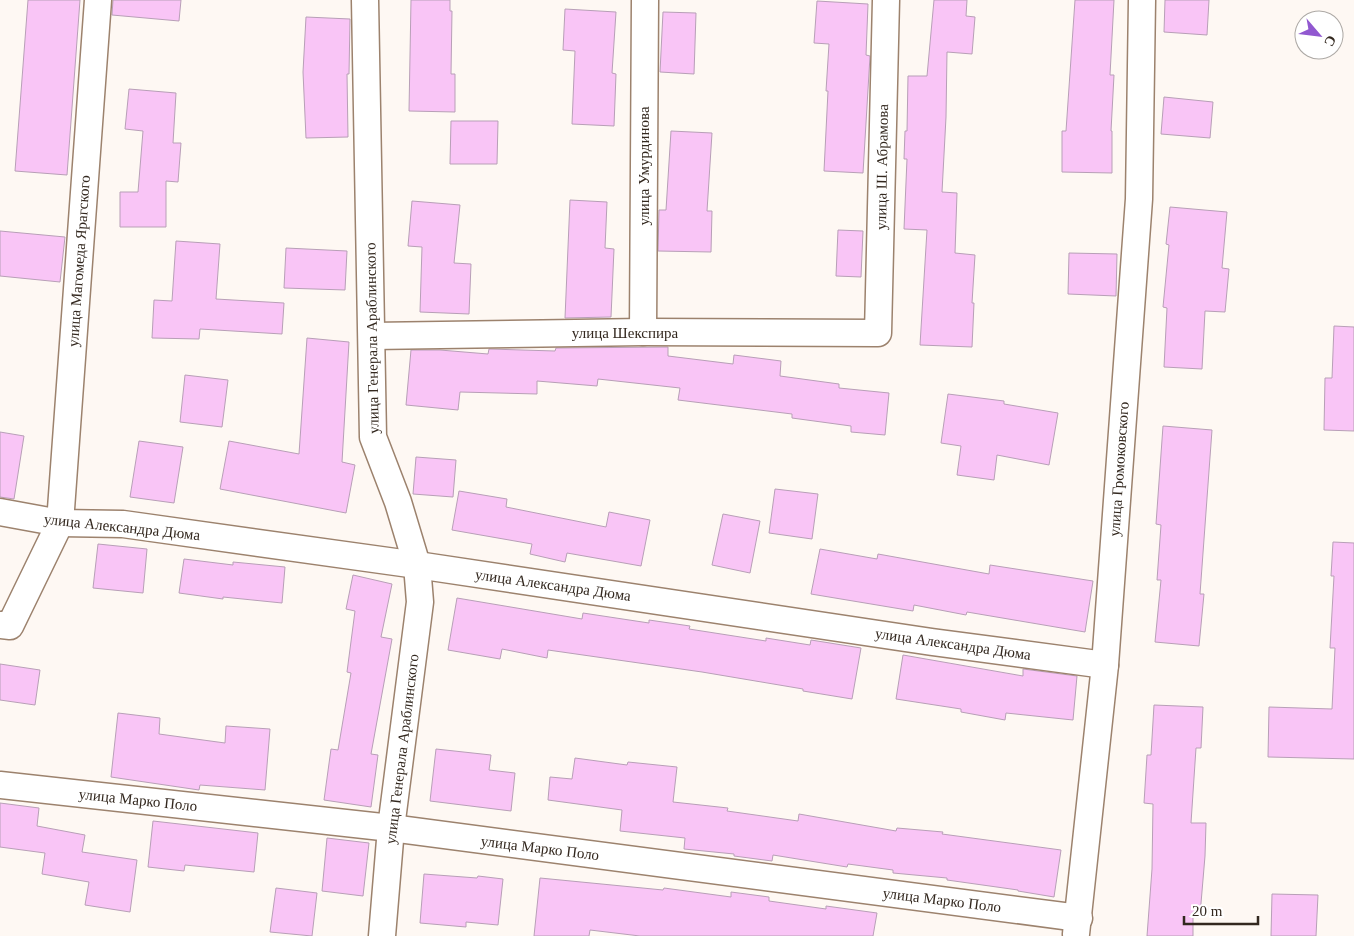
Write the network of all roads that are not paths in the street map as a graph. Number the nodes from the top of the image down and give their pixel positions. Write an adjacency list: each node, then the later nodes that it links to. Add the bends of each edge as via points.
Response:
1 (98, 0): 10 (street, улица Магомеда Ярагского)
2 (365, 0): 8 (street, улица Генерала Араблинского)
3 (645, 0): 6 (street, улица Умурдинова)
4 (886, 0): 7 (street, улица Ш. Абрамова)
5 (1142, 0): 13 (street, улица Громоковского, via 1139,198)
6 (643, 332): 7 (street, улица Шекспира); 8 (street, улица Шекспира)
7 (878, 334)
8 (372, 336): 11 (street, улица Генерала Араблинского, via 373,438 398,502)
9 (0, 512): 10 (street, улица Александра Дюма)
10 (60, 523): 11 (street, улица Александра Дюма, via 123,524); 12 (street, via 10,626)
11 (417, 565): 13 (street, улица Александра Дюма); 15 (street, улица Генерала Араблинского, via 420,602)
12 (0, 625)
13 (1105, 665): 16 (street, улица Громоковского)
14 (0, 785): 15 (street, улица Марко Поло)
15 (391, 828): 16 (street, улица Марко Поло); 17 (street, улица Генерала Араблинского)
16 (1077, 927)
17 (382, 936)

